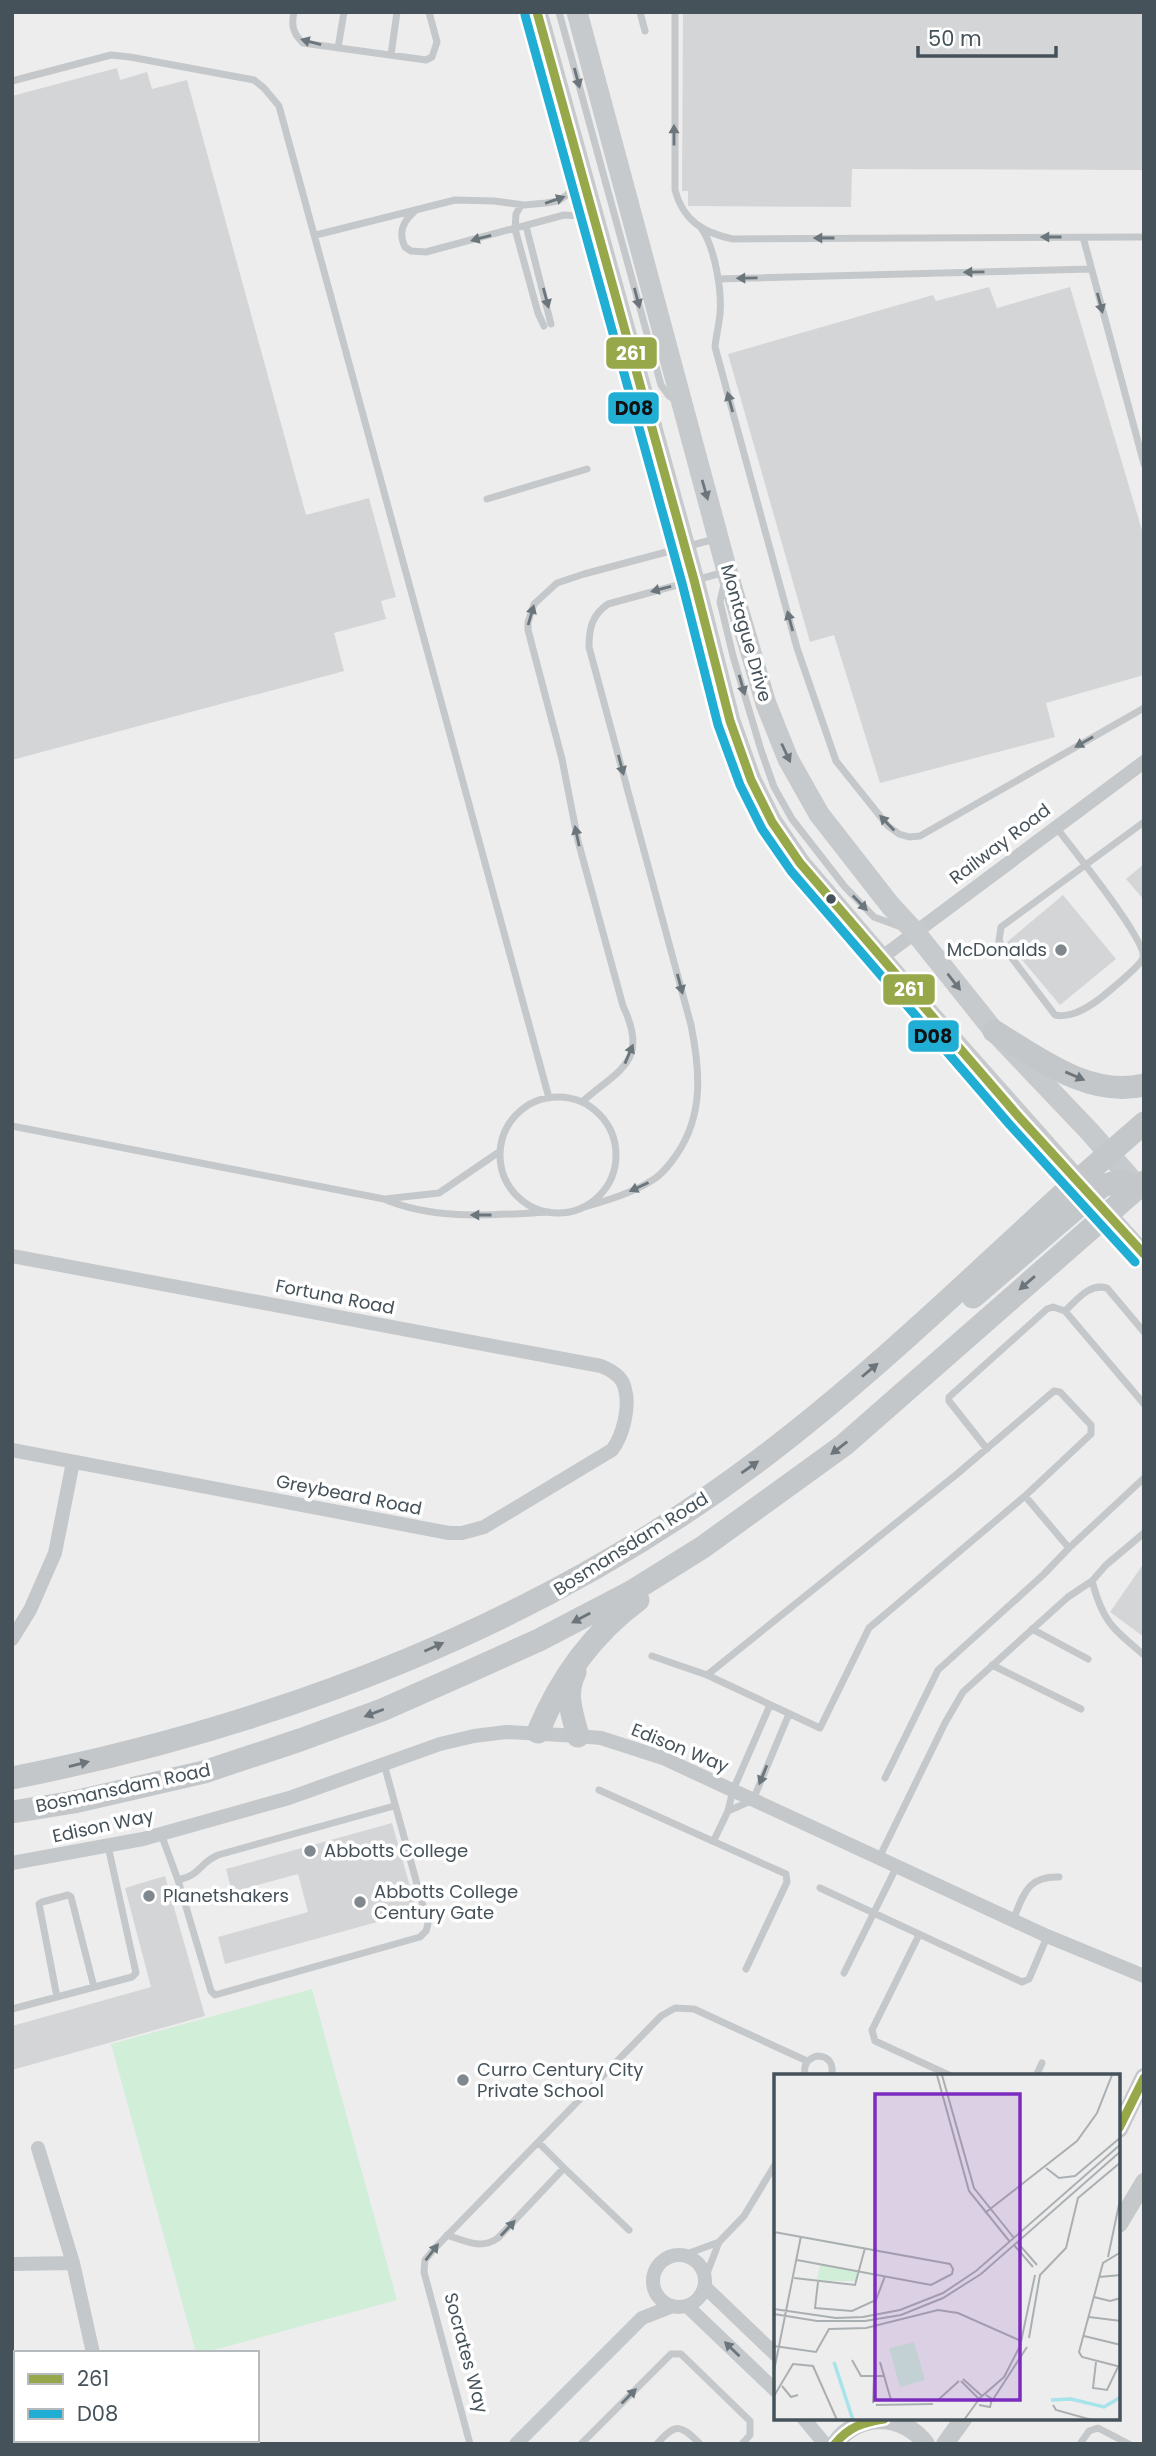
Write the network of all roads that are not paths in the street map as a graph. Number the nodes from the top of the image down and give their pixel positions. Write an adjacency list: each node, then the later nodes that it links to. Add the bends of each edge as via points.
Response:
1 (294, 12): 11 (lane, one-way to 1, via 303,43 291,25)
2 (344, 12): 11 (lane)
3 (397, 12): 12 (lane)
4 (429, 12): 12 (lane, via 437,41 432,57)
5 (537, 12): 14 (main road, Montague Drive)
6 (559, 12): 26 (lane, one-way to 26, via 661,385)
7 (577, 12): 26 (main road, Montague Drive)
8 (640, 12): 10 (lane)
9 (675, 12): 19 (lane, one-way to 9, via 682,210 675,190)
10 (645, 31)
11 (338, 48): 12 (lane)
12 (391, 54)
13 (12, 81): 21 (lane, via 111,55 254,80 279,106)
14 (580, 175): 15 (lane, one-way to 14, via 558,201 569,194); 17 (main road, Montague Drive)
15 (521, 205): 16 (lane, via 467,198); 20 (lane)
16 (416, 211): 20 (lane, one-way to 16, via 417,252 405,247 401,233); 21 (lane)
17 (594, 223): 18 (lane, via 572,215); 31 (main road, Montague Drive)
18 (526, 226): 20 (lane); 20 (lane, one-way to 20, via 548,325 538,313)
19 (701, 228): 22 (lane, one-way to 19, via 733,239); 25 (lane)
20 (515, 229)
21 (316, 235): 43 (lane)
22 (1083, 237): 23 (lane); 24 (lane)
23 (1144, 237)
24 (1091, 269): 25 (lane, one-way to 25); 27 (lane, one-way to 27)
25 (718, 279): 34 (lane, one-way to 25, via 920,836 899,834 888,826 836,761 797,648 715,347 721,298)
26 (680, 401): 30 (main road, Montague Drive, one-way to 30)
27 (1144, 464)
28 (587, 469): 29 (lane)
29 (487, 499)
30 (719, 538): 31 (lane); 32 (main road, Montague Drive)
31 (685, 547): 33 (main road, Montague Drive); 44 (lane, one-way to 31, via 626,1065 635,1041 578,841 528,622 534,604 557,583)
32 (727, 571): 33 (lane); 39 (main road, Montague Drive, one-way to 39, via 766,704 803,788)
33 (694, 580): 40 (main road, Montague Drive, one-way to 33, via 800,863 751,780 730,721); 52 (lane, one-way to 52, via 608,604 595,615 589,647 691,1024 698,1104 682,1146 654,1180)
34 (1144, 708)
35 (1141, 770): 37 (street, Railway Road)
36 (1144, 822): 38 (lane)
37 (1055, 827): 38 (lane); 39 (street, Railway Road)
38 (1085, 865): 38 (lane, via 999,930 999,941 1055,1015 1062,1017 1074,1015 1105,994 1143,957 1138,939)
39 (915, 932): 40 (street, Railway Road); 41 (main road, Montague Drive, one-way to 41)
40 (881, 958): 50 (main road, Montague Drive)
41 (994, 1031): 42 (main road, one-way to 42, via 1078,1079 1107,1086); 48 (main road, Montague Drive)
42 (1144, 1085)
43 (550, 1098): 44 (lane); 47 (lane, via 522,1108 510,1120)
44 (582, 1102): 52 (lane, via 598,1112 610,1128 616,1165 597,1198)
45 (1144, 1123): 48 (main road, Bosmansdam Road)
46 (12, 1126): 51 (lane)
47 (499, 1152): 51 (lane, via 439,1193); 53 (lane, via 508,1185 533,1208)
48 (1109, 1154): 49 (main road, Montague Drive); 50 (main road, Bosmansdam Road)
49 (1142, 1187): 50 (main road, via 1115,1181); 54 (main road, Bosmansdam Road)
50 (1084, 1189): 54 (main road, Montague Drive); 85 (main road, Bosmansdam Road, one-way to 50, via 196,1734 285,1706 372,1674 541,1599 609,1562 760,1460)
51 (384, 1199): 53 (lane, one-way to 51, via 440,1213)
52 (581, 1208): 53 (lane)
53 (549, 1212)
54 (1107, 1213): 55 (street); 67 (main road, Bosmansdam Road, one-way to 67, via 844,1445)
55 (1144, 1254)
56 (12, 1256): 59 (street, Fortuna Road, via 601,1366 618,1376 625,1387)
57 (1065, 1311): 58 (lane, via 1090,1288 1102,1286); 60 (lane); 61 (lane, via 1047,1309 949,1396)
58 (1144, 1332)
59 (626, 1404): 63 (street, Greybeard Road, via 619,1441 612,1450 484,1527 462,1533)
60 (1144, 1404)
61 (987, 1449): 65 (lane, via 1057,1390 1091,1425 1091,1434); 77 (lane)
62 (12, 1450): 63 (street, Greybeard Road)
63 (73, 1462): 71 (street, via 55,1553 30,1611)
64 (1143, 1479): 68 (lane)
65 (1025, 1496): 68 (lane); 80 (lane, via 869,1628 822,1727)
66 (1144, 1532): 69 (lane)
67 (703, 1547): 72 (main road, via 625,1610); 91 (main road, Bosmansdam Road, one-way to 91, via 631,1592 539,1640 382,1710 204,1772)
68 (1069, 1548): 84 (lane, via 938,1670)
69 (1092, 1581): 70 (lane); 73 (lane, via 1100,1609 1112,1628)
70 (1032, 1629): 75 (lane); 76 (lane)
71 (12, 1639)
72 (584, 1653): 81 (main road, via 560,1684); 82 (main road, via 569,1693)
73 (1144, 1655)
74 (652, 1656): 77 (lane)
75 (1088, 1658)
76 (992, 1665): 79 (lane); 95 (lane, via 957,1701)
77 (707, 1675): 78 (lane)
78 (770, 1705): 80 (lane); 87 (lane)
79 (1081, 1709)
80 (789, 1714): 88 (lane, one-way to 88)
81 (538, 1732): 82 (street, Edison Way); 83 (street, Edison Way, via 474,1736)
82 (578, 1736): 87 (street, Edison Way, via 601,1738 663,1758)
83 (384, 1763): 89 (lane); 92 (street, Edison Way, via 289,1798)
84 (885, 1777)
85 (12, 1778)
86 (599, 1790): 93 (lane)
87 (733, 1790): 88 (street, Edison Way); 90 (lane)
88 (753, 1800): 90 (lane); 95 (street, Edison Way)
89 (394, 1806): 99 (lane, via 218,1855 194,1875); 99 (lane, via 428,1924 420,1937 215,1995)
90 (728, 1811): 93 (lane)
91 (12, 1812)
92 (160, 1834): 94 (street, Edison Way); 99 (lane)
93 (714, 1840): 105 (lane, via 788,1877)
94 (108, 1846): 96 (street, Edison Way); 108 (lane, via 137,1972)
95 (879, 1858): 97 (street, Edison Way)
96 (12, 1863)
97 (897, 1866): 101 (lane); 102 (street, Edison Way)
98 (1059, 1877): 102 (lane, via 1033,1882)
99 (178, 1880)
100 (820, 1888): 101 (lane)
101 (873, 1914): 103 (lane); 106 (lane)
102 (1013, 1920): 104 (street, Edison Way)
103 (919, 1935): 104 (lane, via 1025,1982); 115 (lane, via 872,2035)
104 (1047, 1936): 107 (street, Edison Way)
105 (746, 1969)
106 (844, 1973)
107 (1144, 1976)
108 (94, 1987): 109 (lane); 109 (lane, via 71,1897 41,1902)
109 (57, 1997): 110 (lane)
110 (12, 2009)
111 (807, 2061): 113 (lane); 114 (lane, via 817,2056 828,2058); 119 (lane, via 694,2009 675,2008 661,2016)
112 (1042, 2063): 116 (lane)
113 (806, 2074)
114 (832, 2074)
115 (947, 2074)
116 (1037, 2074)
117 (1144, 2077): 118 (street)
118 (1121, 2125)
119 (538, 2142): 122 (lane); 126 (lane)
120 (38, 2148): 129 (street)
121 (774, 2165): 127 (lane, via 744,2216)
122 (564, 2168): 125 (lane); 126 (lane, one-way to 122, via 476,2245 494,2241)
123 (1144, 2182): 124 (street)
124 (1121, 2221)
125 (629, 2230)
126 (447, 2235): 142 (lane, Socrates Way, one-way to 126, via 424,2272 425,2260)
127 (719, 2242): 128 (lane); 132 (lane)
128 (684, 2255): 131 (street, via 666,2258 654,2271); 132 (street, via 698,2262)
129 (73, 2263): 130 (street); 135 (street)
130 (12, 2264)
131 (653, 2280): 133 (street, via 658,2297); 134 (street)
132 (705, 2281): 133 (street, via 701,2297); 136 (street)
133 (680, 2306): 134 (street); 137 (street, one-way to 133)
134 (642, 2318): 143 (street)
135 (93, 2351)
136 (774, 2353)
137 (774, 2389)
138 (806, 2421): 148 (street)
139 (891, 2421): 150 (street, via 913,2430)
140 (962, 2421): 151 (street)
141 (852, 2422): 149 (street)
142 (470, 2444)
143 (516, 2444)
144 (581, 2444): 147 (lane, one-way to 147, via 675,2353 750,2421 750,2435)
145 (657, 2444): 146 (lane, via 668,2432 681,2428)
146 (700, 2444)
147 (742, 2444)
148 (825, 2444)
149 (835, 2444)
150 (926, 2444)
151 (945, 2444)
152 (1080, 2444): 153 (lane, via 1089,2431 1098,2428)
153 (1129, 2444)

